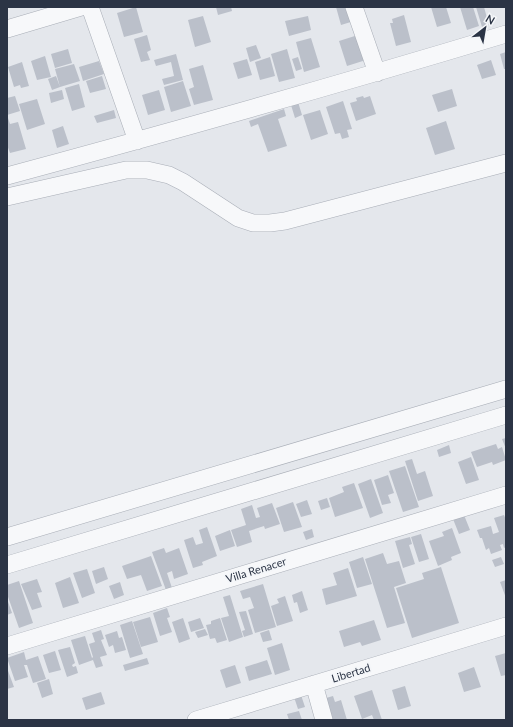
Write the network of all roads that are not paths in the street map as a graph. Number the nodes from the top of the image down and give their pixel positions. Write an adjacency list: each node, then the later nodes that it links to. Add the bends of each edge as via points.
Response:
1 (81, 7): 4 (street)
2 (90, 7): 7 (street)
3 (354, 7): 6 (street)
4 (7, 29)
5 (506, 34): 6 (street)
6 (377, 73): 7 (street)
7 (137, 141): 9 (street)
8 (506, 163): 10 (street, via 270,223 253,223 238,218 183,182 169,175 147,170 126,170)
9 (7, 176)
10 (7, 197)
11 (506, 389): 14 (street)
12 (506, 415): 15 (street)
13 (506, 495): 17 (street, Villa Renacer)
14 (7, 537)
15 (7, 565)
16 (506, 626): 18 (street, Libertad)
17 (7, 646)
18 (314, 684): 19 (street, Libertad); 20 (street)
19 (196, 720)
20 (324, 720)

